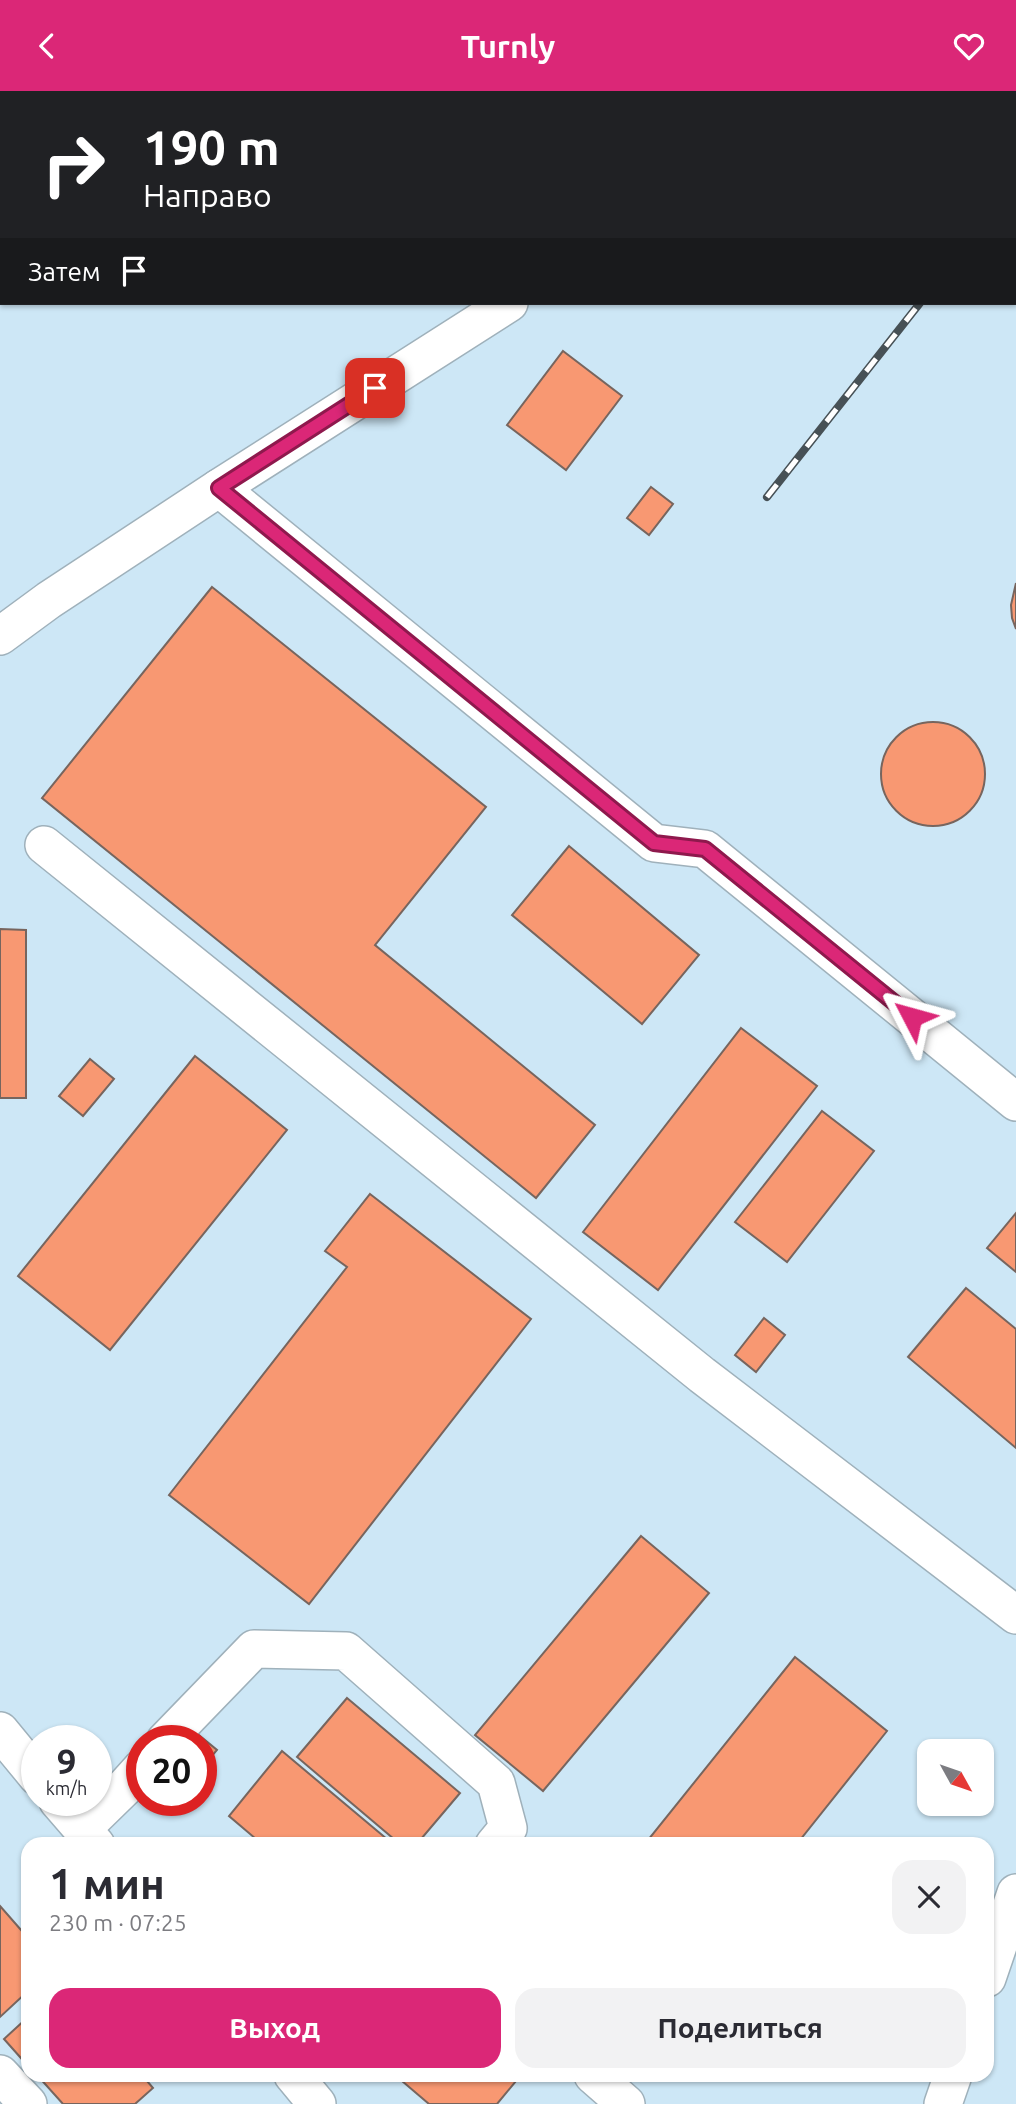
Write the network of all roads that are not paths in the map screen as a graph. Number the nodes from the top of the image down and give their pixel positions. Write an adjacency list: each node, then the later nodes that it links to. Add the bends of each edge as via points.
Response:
1 (506, 305): 2 (street)
2 (219, 488): 3 (street); 5 (street, via 654,843 705,849)
3 (0, 636)
4 (44, 845): 6 (street, via 691,1366)
5 (1016, 1102)
6 (1016, 1615)
7 (180, 1725): 13 (street, via 254,1649 346,1651 496,1783 508,1828)
8 (0, 1731): 9 (street)
9 (21, 1757)
10 (126, 1786): 12 (street)
11 (71, 1816): 12 (street)
12 (89, 1837)
13 (501, 1837)
14 (1016, 1893): 15 (street)
15 (994, 1957)
16 (0, 2074): 20 (street)
17 (299, 2082): 21 (street)
18 (601, 2082): 22 (street)
19 (951, 2082): 23 (street)
20 (28, 2104)
21 (317, 2104)
22 (626, 2104)
23 (943, 2104)

